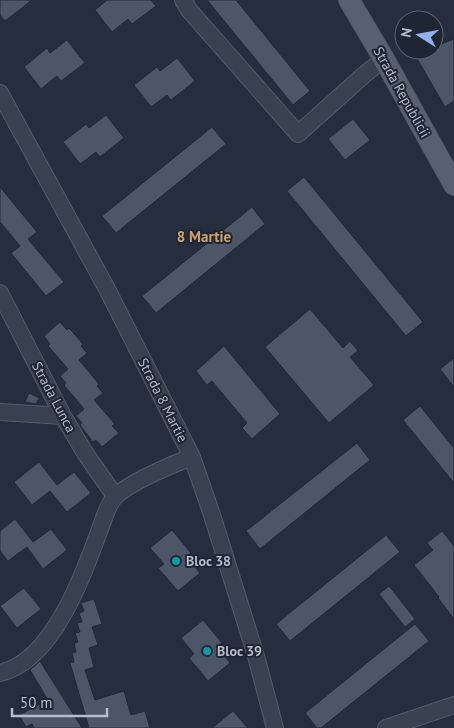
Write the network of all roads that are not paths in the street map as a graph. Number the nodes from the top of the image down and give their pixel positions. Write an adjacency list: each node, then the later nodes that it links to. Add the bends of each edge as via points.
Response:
1 (183, 0): 3 (street, via 298,134)
2 (349, 0): 3 (main road, Strada Republicii)
3 (384, 59): 5 (main road, Strada Republicii)
4 (0, 93): 9 (street, Strada 8 Martie, via 107,289)
5 (454, 185)
6 (0, 293): 8 (street, Strada Lunca)
7 (0, 412): 8 (street)
8 (63, 416): 10 (street, Strada Lunca)
9 (192, 457): 10 (street, via 160,470); 13 (street, Strada 8 Martie, via 256,656)
10 (116, 496): 11 (street, via 107,510 64,613 35,654 15,668)
11 (0, 673)
12 (454, 705): 14 (street)
13 (275, 728)
14 (386, 728)

